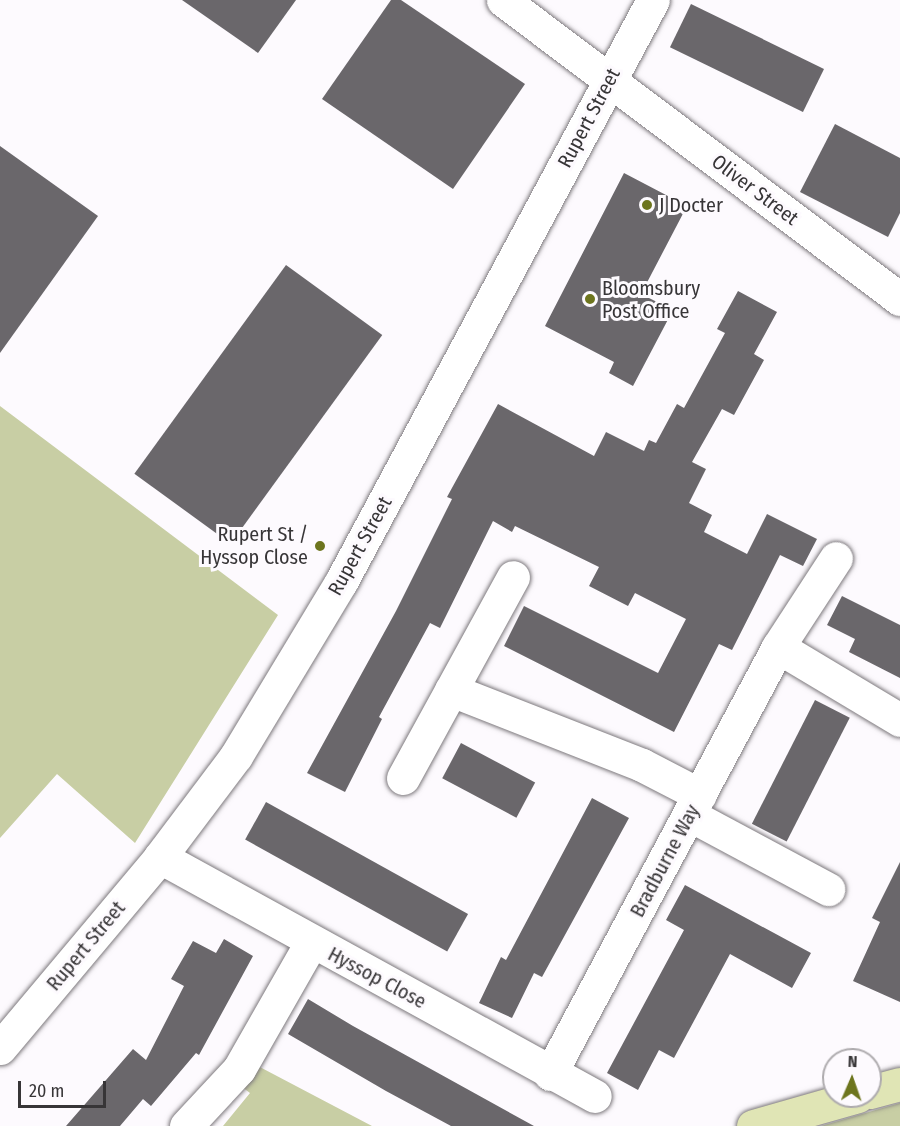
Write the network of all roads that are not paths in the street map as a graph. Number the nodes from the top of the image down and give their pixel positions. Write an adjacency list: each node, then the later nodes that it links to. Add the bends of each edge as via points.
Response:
1 (503, 0): 3 (street, Oliver Street)
2 (653, 0): 3 (street, Rupert Street)
3 (610, 80): 4 (street, Oliver Street); 12 (street, Rupert Street, via 342,582 236,756)
4 (900, 299)
5 (836, 558): 7 (street, Bradburne Way)
6 (513, 577): 8 (street)
7 (778, 647): 9 (street); 11 (street, Bradburne Way)
8 (451, 690): 10 (street); 11 (street, via 642,765)
9 (900, 720)
10 (403, 778)
11 (695, 805): 13 (street); 16 (street, Bradburne Way)
12 (160, 857): 14 (street, Hyssop Close); 15 (street, Rupert Street)
13 (828, 889)
14 (311, 943): 16 (street, Hyssop Close); 21 (street, via 239,1069)
15 (0, 1048)
16 (550, 1074): 19 (street, Hyssop Close)
17 (900, 1084): 18 (main road)
18 (882, 1089)
19 (595, 1096)
20 (822, 1106): 22 (main road)
21 (186, 1126)
22 (753, 1126)

